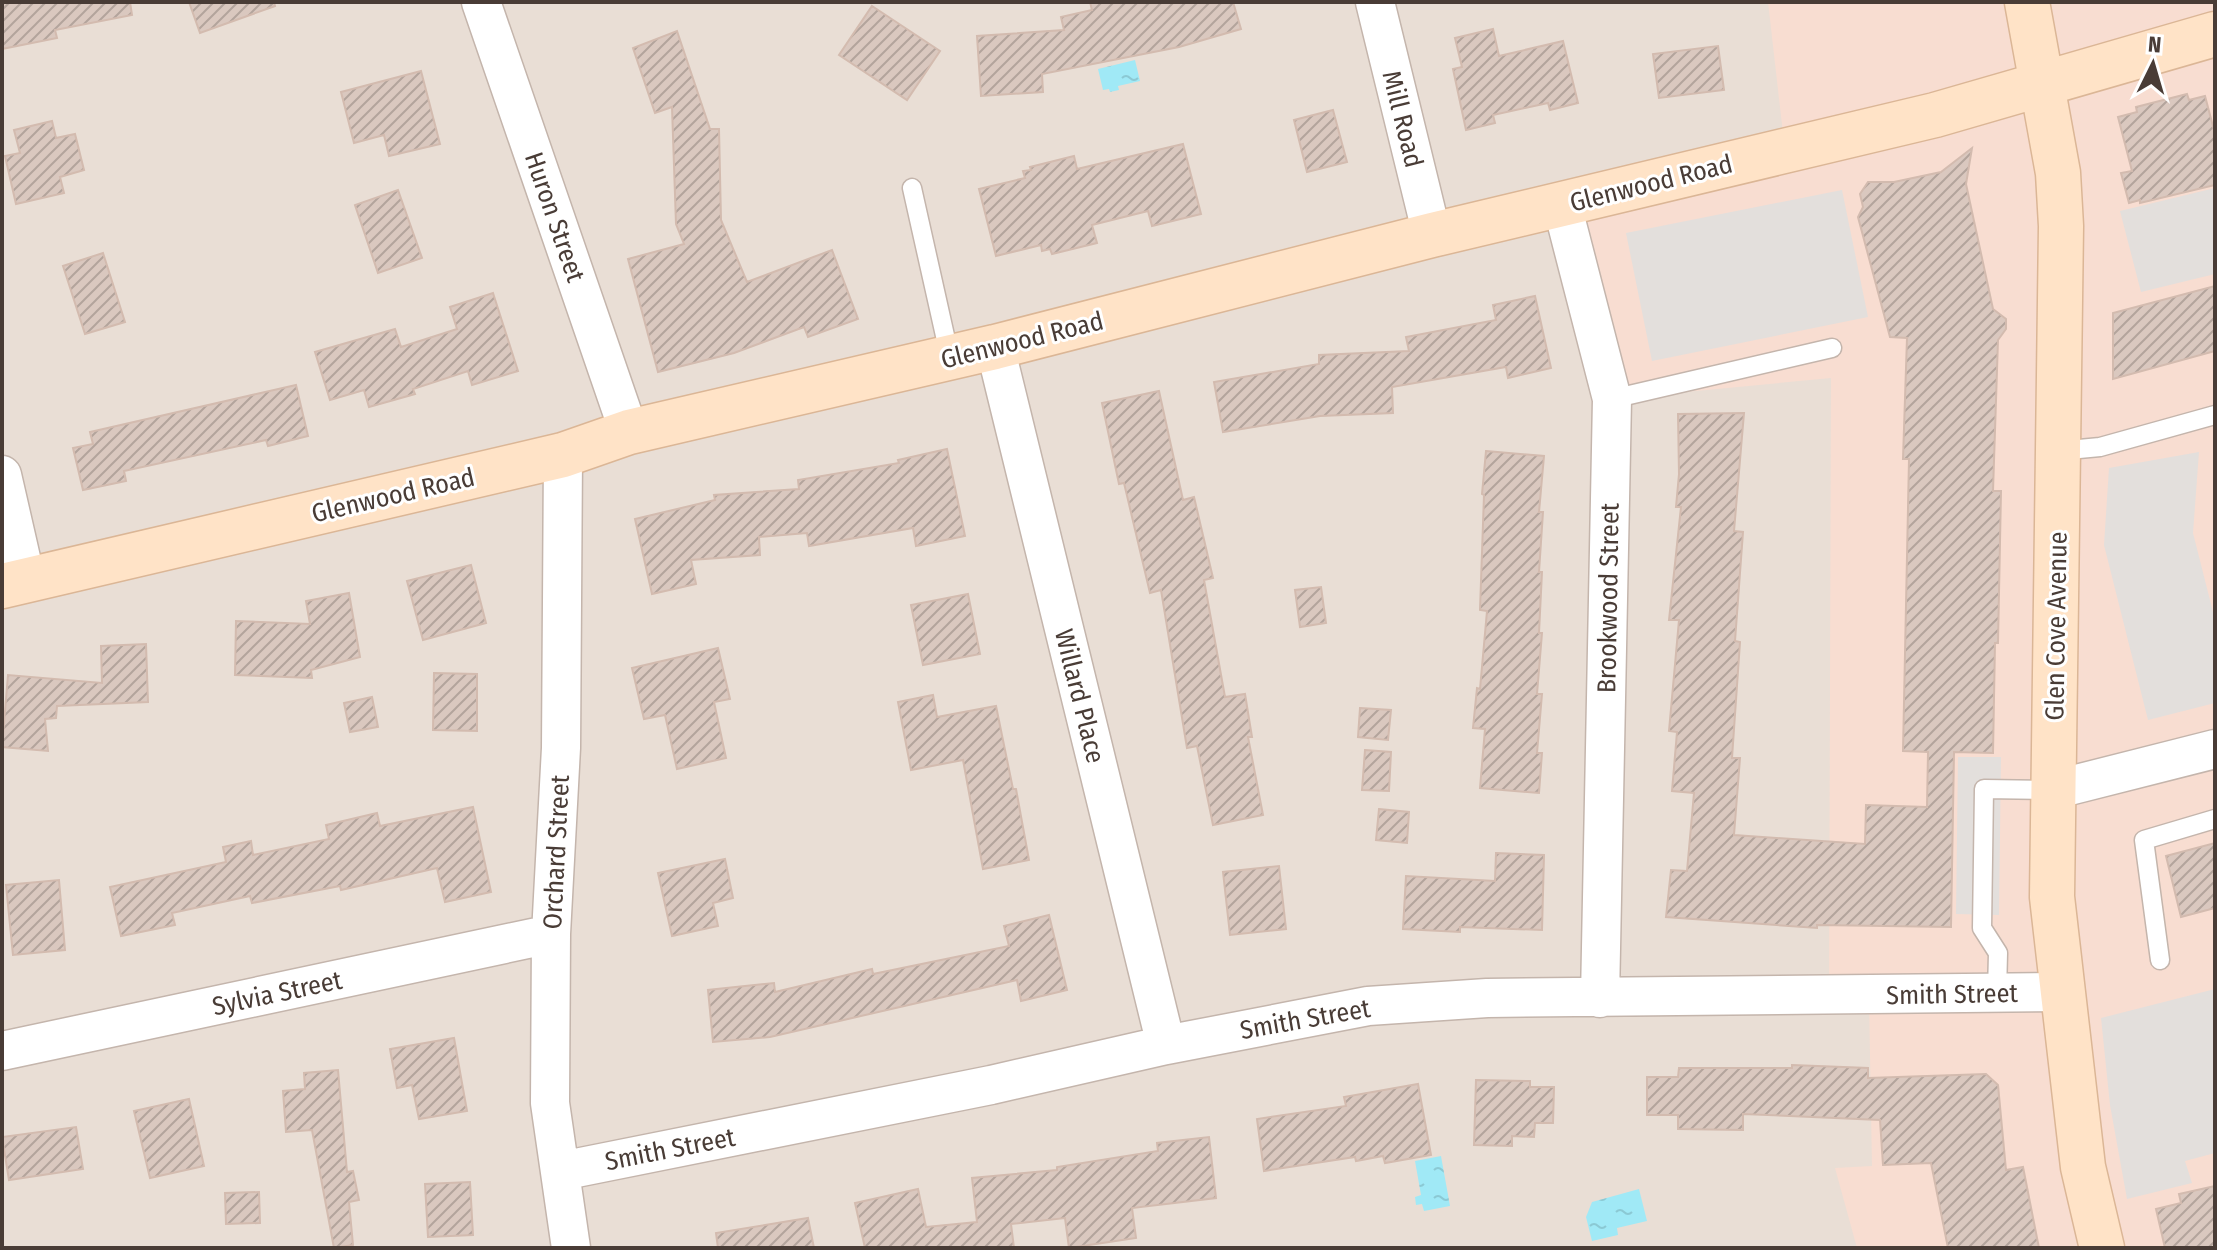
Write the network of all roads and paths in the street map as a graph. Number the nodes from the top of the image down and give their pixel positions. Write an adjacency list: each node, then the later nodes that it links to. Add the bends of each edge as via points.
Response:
1 (481, 2): 14 (street, Huron Street)
2 (1375, 2): 8 (street, Mill Road)
3 (2027, 2): 5 (main road, Glen Cove Avenue)
4 (2215, 34): 5 (main road, Glenwood Road)
5 (2040, 84): 7 (main road, Glenwood Road, via 1935,115); 15 (main road, Glen Cove Avenue, via 2058,173 2061,226)
6 (912, 188): 11 (lane)
7 (1562, 205): 8 (main road, Glenwood Road); 12 (street, Brookwood Street)
8 (1432, 235): 9 (main road, Glenwood Road)
9 (995, 347): 11 (main road, Glenwood Road); 27 (street, Willard Place)
10 (1832, 348): 12 (lane)
11 (950, 358): 14 (main road, Glenwood Road)
12 (1612, 399): 26 (street, Brookwood Street)
13 (2215, 415): 15 (lane, via 2100,447)
14 (629, 432): 16 (main road, Glenwood Road)
15 (2058, 451): 20 (main road, Glen Cove Avenue)
16 (563, 455): 18 (main road, Glenwood Road); 22 (street, Orchard Street, via 561,748)
17 (2, 475): 18 (street)
18 (14, 583)
19 (2215, 749): 20 (street)
20 (2053, 790): 24 (main road, Glen Cove Avenue, via 2052,897); 25 (lane, via 1984,789 1982,928 1998,953)
21 (2215, 819): 23 (lane, via 2144,840)
22 (551, 934): 28 (street, Sylvia Street); 29 (street, Orchard Street, via 550,1103)
23 (2160, 960)
24 (2064, 992): 25 (street, Smith Street); 31 (main road, Glen Cove Avenue, via 2083,1167)
25 (1997, 993): 26 (street, Smith Street)
26 (1600, 998): 27 (street, Smith Street, via 1368,1006)
27 (1166, 1045): 29 (street, Smith Street)
28 (2, 1051)
29 (561, 1171): 30 (street, Orchard Street)
30 (571, 1248)
31 (2102, 1248)

